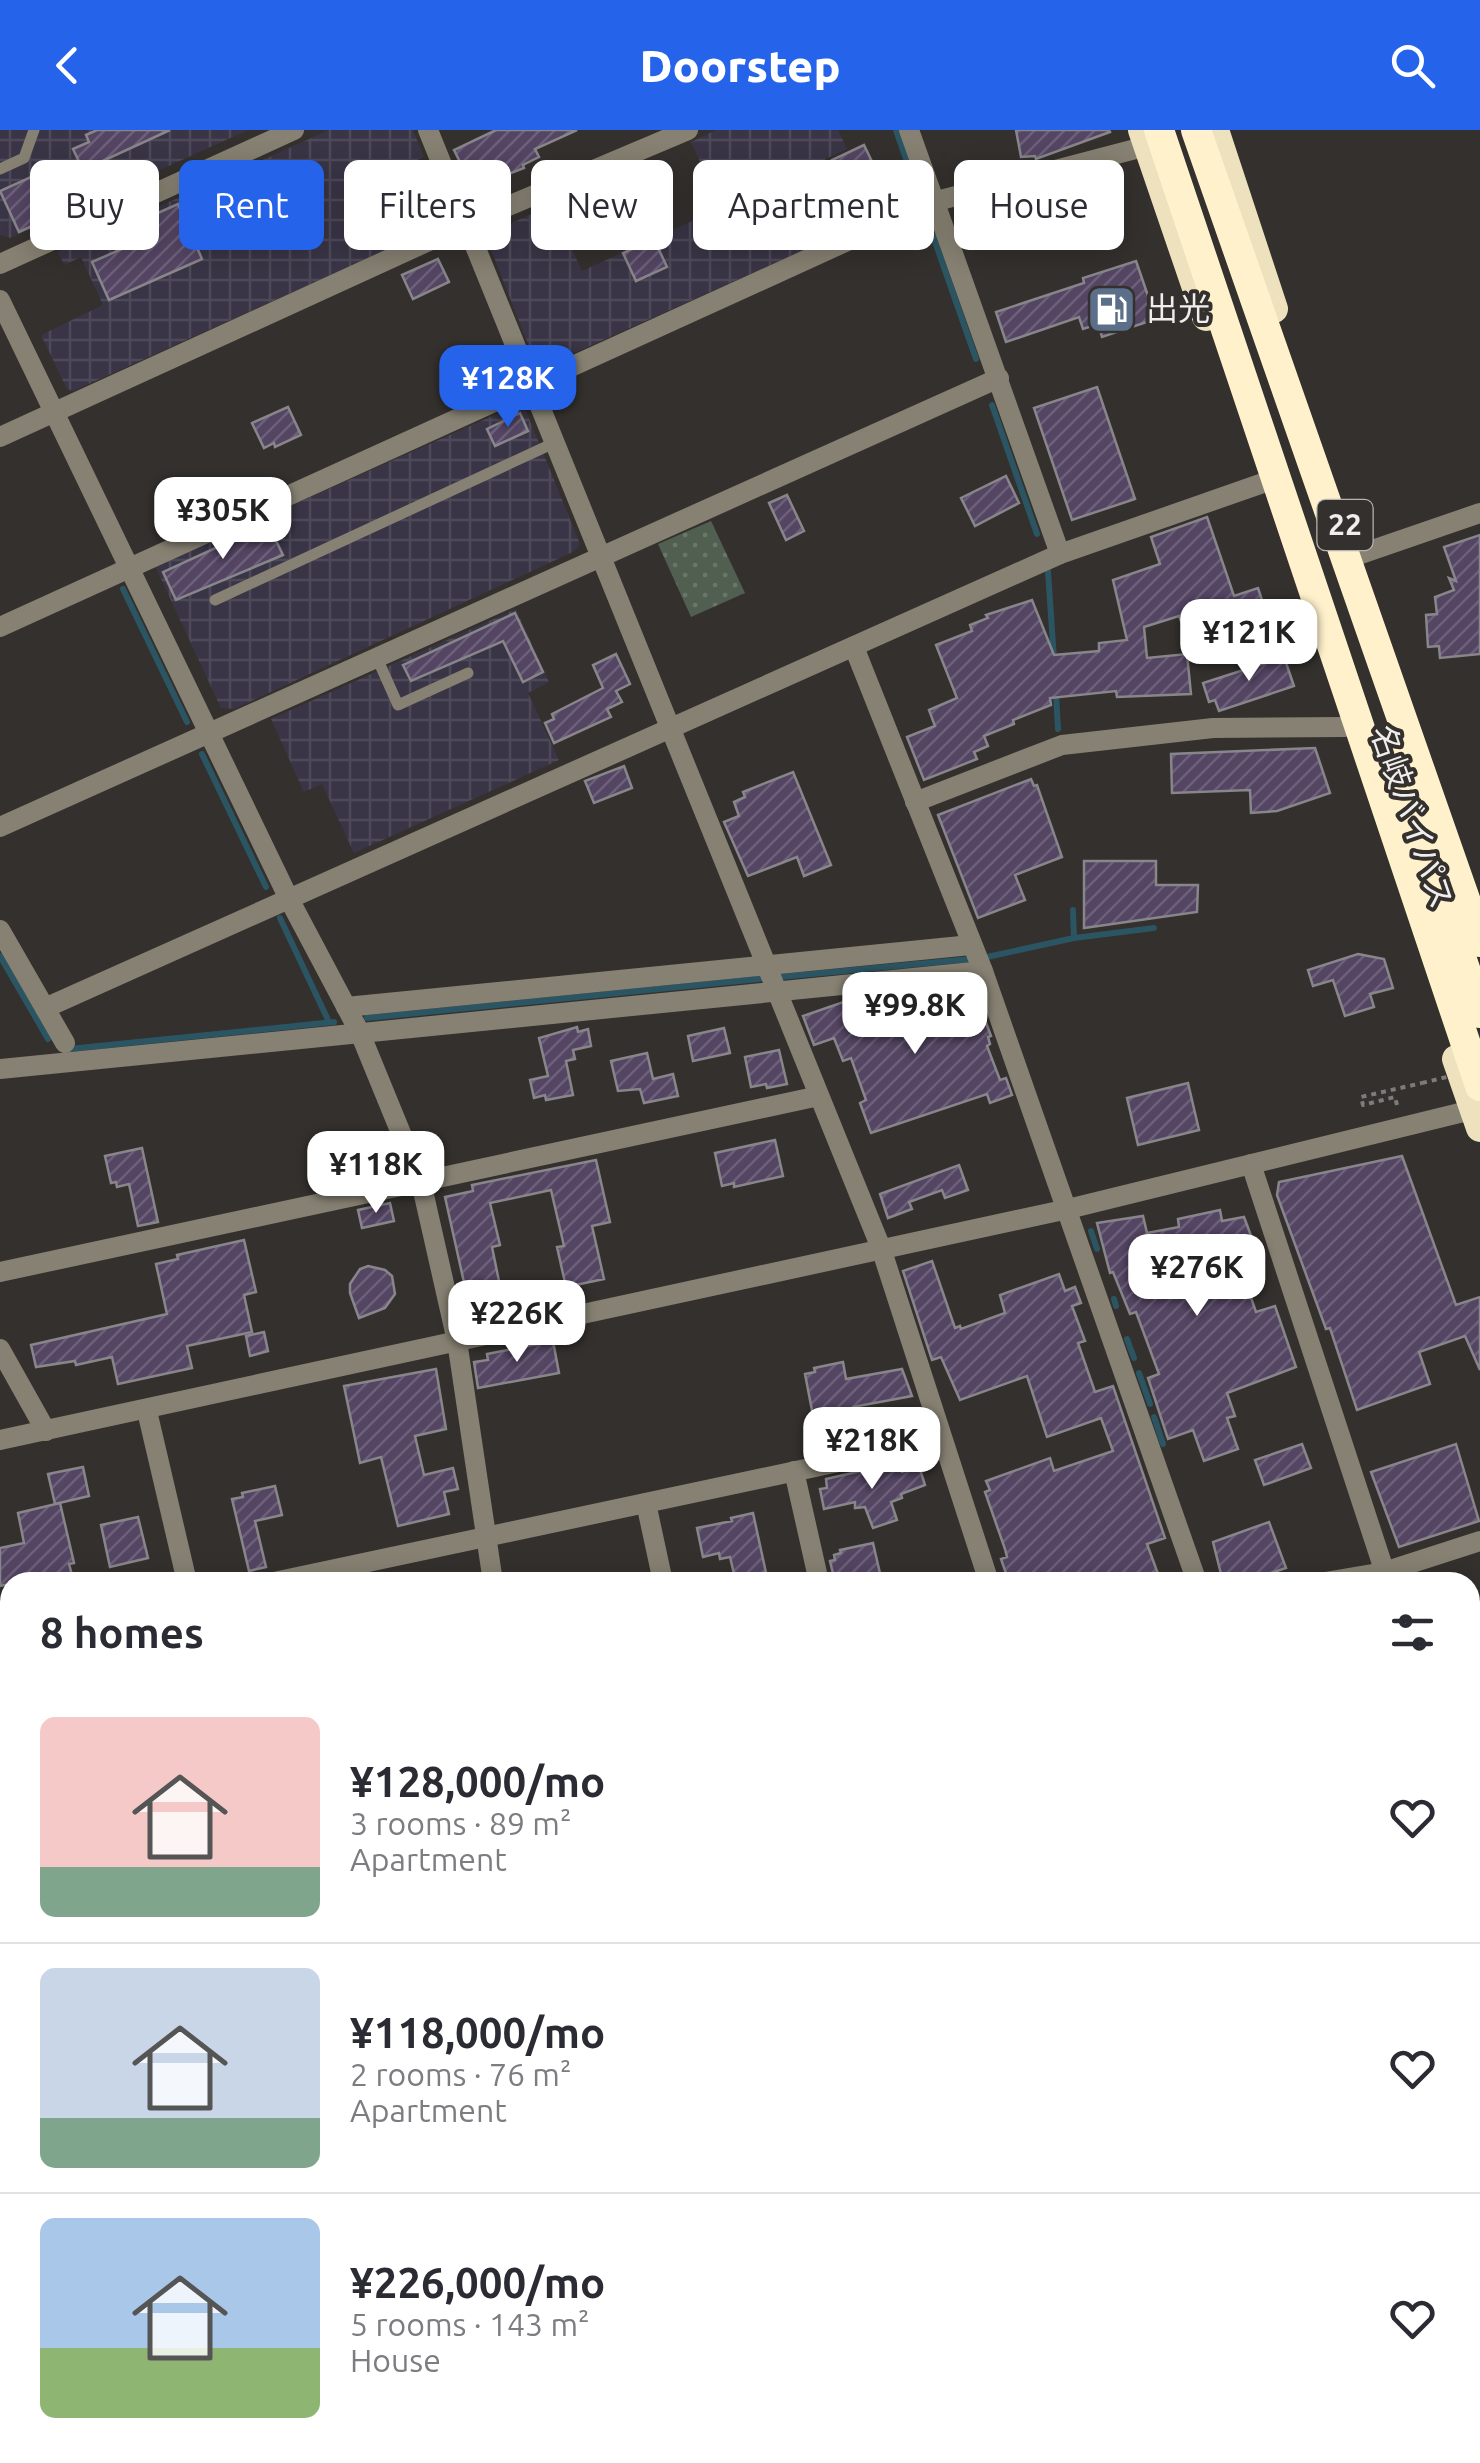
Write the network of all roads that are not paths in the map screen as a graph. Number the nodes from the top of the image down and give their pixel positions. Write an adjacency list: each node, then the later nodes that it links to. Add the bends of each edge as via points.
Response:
1 (34, 130): 11 (lane, via 24,158)
2 (294, 130): 17 (street)
3 (428, 130): 9 (street)
4 (688, 130): 13 (street)
5 (909, 130): 10 (street)
6 (1196, 130): 19 (highway)
7 (1215, 130): 28 (highway, 名岐バイパス / 22)
8 (1150, 135): 12 (street); 25 (highway, 名岐バイパス / 22); 56 (highway, bridge)
9 (440, 160)
10 (919, 160)
11 (0, 168)
12 (934, 202): 20 (street)
13 (511, 205)
14 (409, 250): 22 (street)
15 (476, 250): 21 (street)
16 (828, 250): 21 (street)
17 (0, 264)
18 (0, 300): 22 (street)
19 (1278, 361): 44 (highway); 51 (highway, via 1296,468)
20 (999, 378): 27 (street); 29 (street)
21 (531, 385): 24 (street); 30 (street)
22 (52, 413): 23 (street); 30 (street)
23 (0, 437)
24 (554, 443): 29 (street); 31 (lane)
25 (1263, 483): 27 (street); 36 (highway, 名岐バイパス / 22)
26 (1480, 513): 28 (street)
27 (1060, 554): 33 (street)
28 (1354, 556): 42 (highway, 名岐バイパス / 22)
29 (600, 558): 34 (street); 37 (street)
30 (131, 567): 32 (street); 38 (street)
31 (215, 600)
32 (0, 626)
33 (854, 647): 37 (street); 39 (street)
34 (376, 658): 35 (lane, via 398,705); 38 (street)
35 (468, 673)
36 (1345, 727): 39 (street, via 1213,728 1062,745); 56 (highway, 名岐バイパス / 22)
37 (669, 730): 41 (street); 46 (street)
38 (210, 732): 40 (street); 41 (street)
39 (915, 802): 45 (street)
40 (0, 827)
41 (289, 900): 49 (street); 50 (street)
42 (1480, 918)
43 (1, 933): 50 (street)
44 (1480, 942)
45 (971, 944): 46 (street); 47 (street)
46 (766, 965): 48 (street); 49 (street)
47 (983, 971): 48 (street); 59 (street)
48 (776, 990): 52 (street); 55 (street)
49 (346, 1006): 52 (street)
50 (45, 1008): 53 (street)
51 (1480, 1013)
52 (360, 1033): 54 (street); 58 (street)
53 (65, 1043)
54 (0, 1069)
55 (819, 1096): 58 (street); 60 (street)
56 (1478, 1108): 57 (street)
57 (1251, 1164): 59 (street); 79 (street)
58 (421, 1182): 61 (street); 62 (street)
59 (1068, 1210): 60 (street); 78 (street)
60 (881, 1248): 62 (street); 67 (street)
61 (0, 1272)
62 (457, 1341): 64 (street); 70 (street)
63 (0, 1349): 65 (street)
64 (147, 1410): 65 (street); 72 (street)
65 (46, 1431): 66 (street)
66 (0, 1440)
67 (942, 1440): 68 (street); 77 (street)
68 (794, 1472): 69 (street); 76 (street)
69 (646, 1503): 70 (street); 75 (street)
70 (485, 1537): 73 (street); 74 (street)
71 (1480, 1541): 80 (street)
72 (185, 1572)
73 (321, 1572)
74 (491, 1572)
75 (662, 1572)
76 (816, 1572)
77 (986, 1572)
78 (1194, 1572)
79 (1384, 1572)
80 (1399, 1572)

